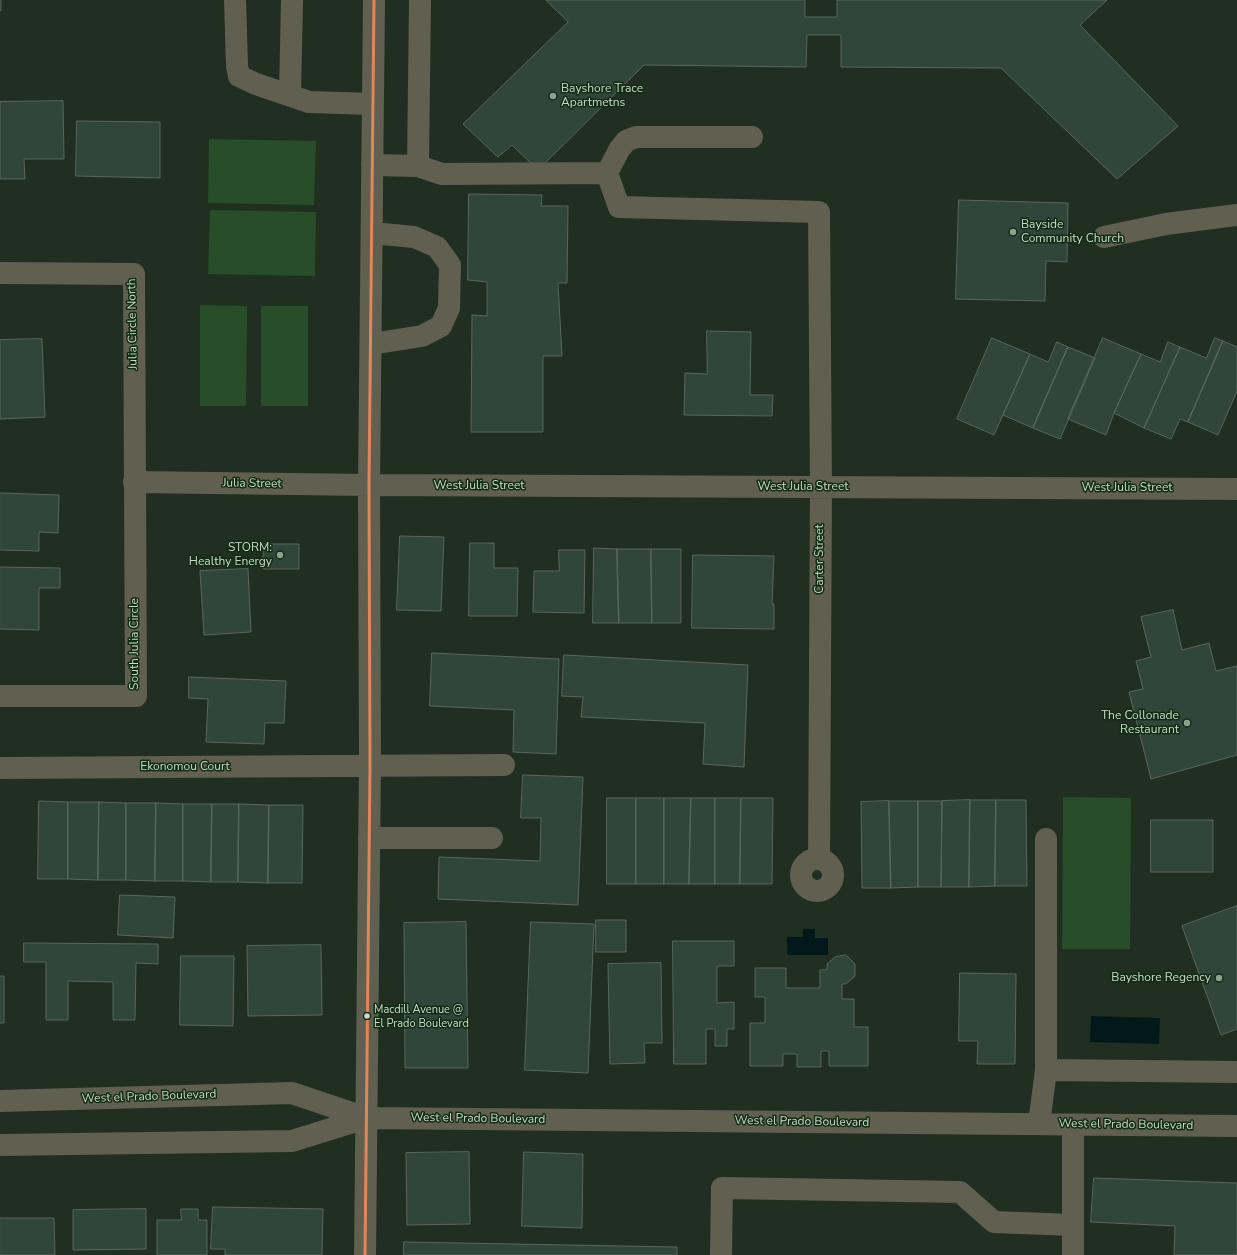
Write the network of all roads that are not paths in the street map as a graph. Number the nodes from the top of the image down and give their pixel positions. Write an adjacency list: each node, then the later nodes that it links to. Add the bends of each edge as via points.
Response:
1 (235, 0): 5 (street, via 239,76)
2 (292, 0): 5 (street)
3 (374, 0): 6 (street)
4 (420, 0): 9 (street)
5 (290, 95): 6 (street, via 308,102)
6 (373, 104): 8 (street)
7 (752, 137): 10 (street, via 636,137 626,141)
8 (372, 165): 9 (street); 12 (street)
9 (418, 166): 10 (street, via 442,174)
10 (607, 172): 18 (street, Carter Street, via 619,207 819,212)
11 (1237, 215): 13 (street, via 1166,224)
12 (372, 234): 15 (street); 15 (street, via 414,237 437,247 450,265 449,308 441,326 422,336)
13 (1104, 237)
14 (0, 273): 16 (street, Julia Circle North, via 134,274)
15 (371, 344): 17 (street)
16 (134, 482): 17 (street, Julia Street); 20 (street, South Julia Circle, via 136,696)
17 (369, 485): 18 (street, West Julia Street); 21 (street)
18 (821, 487): 19 (street, West Julia Street); 27 (street, Carter Street)
19 (1237, 489)
20 (0, 696)
21 (370, 765): 22 (street, Ekonomou Court); 23 (street, Ekonomou Court); 24 (street)
22 (504, 765)
23 (0, 768)
24 (369, 838): 25 (street); 31 (street)
25 (492, 838)
26 (1046, 839): 28 (street)
27 (819, 859)
28 (1046, 1070): 29 (street); 32 (street)
29 (1237, 1072)
30 (0, 1101): 31 (street, West el Prado Boulevard, via 292,1093)
31 (366, 1118): 32 (street, West el Prado Boulevard); 35 (street, West el Prado Boulevard, via 292,1141); 37 (street)
32 (1040, 1124): 33 (street, West el Prado Boulevard)
33 (1072, 1125): 34 (street, West el Prado Boulevard); 36 (street)
34 (1237, 1126)
35 (0, 1145)
36 (1072, 1225): 38 (street, via 994,1222 960,1192 722,1188); 39 (street)
37 (365, 1255)
38 (721, 1255)
39 (1072, 1255)

